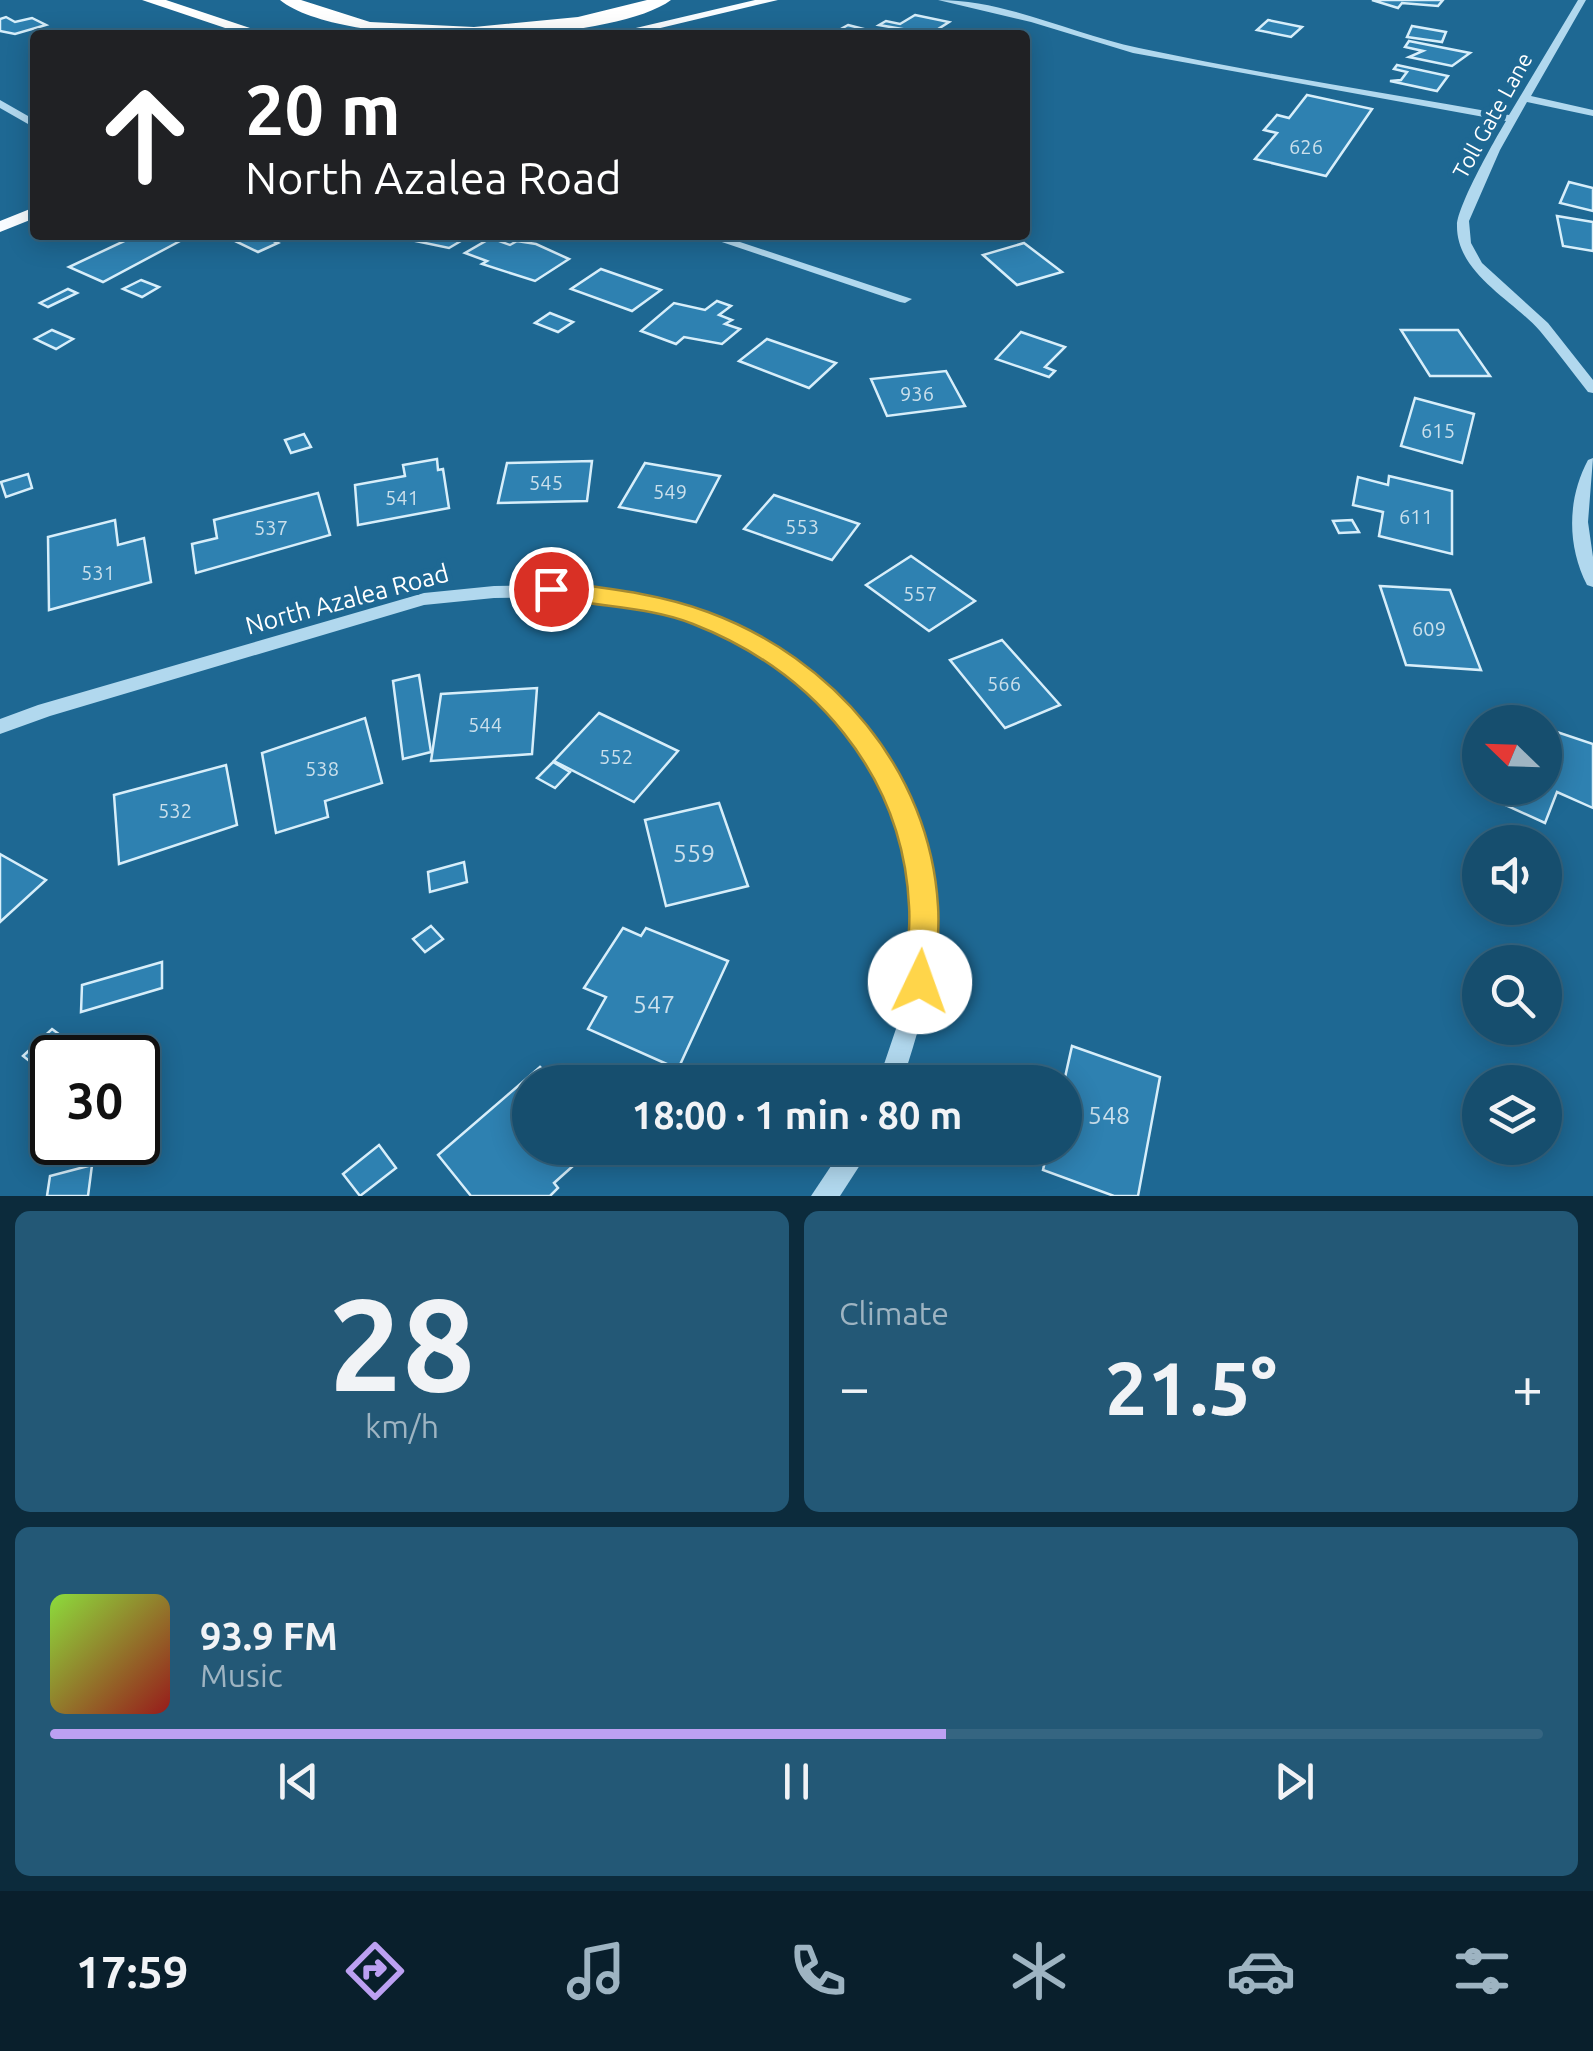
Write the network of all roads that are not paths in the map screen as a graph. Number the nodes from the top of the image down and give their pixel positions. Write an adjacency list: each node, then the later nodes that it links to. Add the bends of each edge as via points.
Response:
1 (150, 0): 7 (highway)
2 (288, 0): 8 (highway, via 352,22)
3 (663, 0): 9 (highway, via 590,19)
4 (772, 0): 10 (main road)
5 (942, 0): 14 (street, via 1150,54)
6 (1582, 0): 11 (street, Toll Gate Lane)
7 (247, 30)
8 (448, 30)
9 (490, 30)
10 (636, 30)
11 (1524, 98): 13 (street); 14 (street, Toll Gate Lane)
12 (0, 103): 15 (street)
13 (1593, 114)
14 (1512, 120): 20 (street, Toll Gate Lane, via 1463,220 1465,244)
15 (30, 121)
16 (30, 214): 17 (main road)
17 (0, 227)
18 (722, 240): 19 (street)
19 (905, 299)
20 (1593, 388)
21 (1593, 463): 22 (street, via 1579,527)
22 (1593, 581)
23 (0, 727): 24 (street, North Azalea Road, via 424,599 551,589 700,618 794,669 861,734 888,774 912,836 924,906 920,982)
24 (898, 1065)
25 (846, 1165): 26 (street)
26 (824, 1196)

